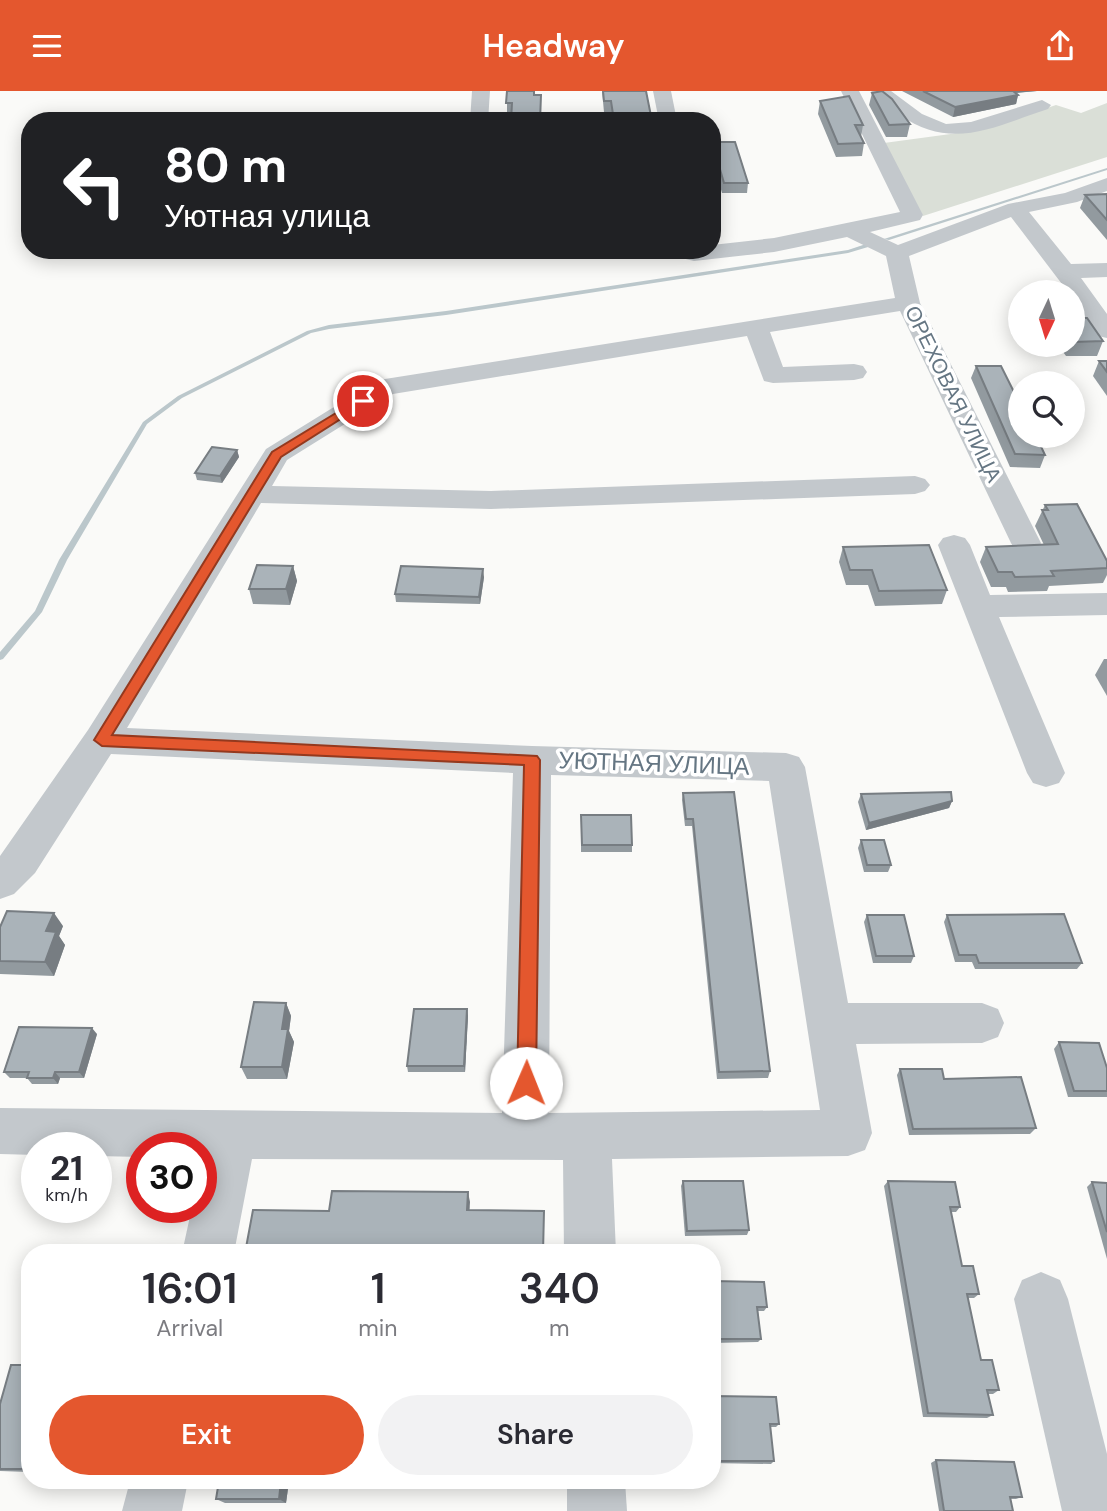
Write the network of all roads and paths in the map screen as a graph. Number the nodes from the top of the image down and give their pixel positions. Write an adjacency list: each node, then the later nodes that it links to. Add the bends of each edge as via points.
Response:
1 (481, 91): 6 (street)
2 (662, 91): 7 (street)
3 (850, 91): 12 (street, via 912,215)
4 (880, 91): 5 (street, via 928,124 957,130 1042,105)
5 (1022, 91)
6 (480, 112)
7 (666, 112)
8 (1107, 184): 9 (street)
9 (1070, 198): 10 (street); 11 (street)
10 (1107, 198)
11 (1015, 208): 14 (street); 16 (street)
12 (850, 230): 13 (street, via 774,245); 14 (street)
13 (721, 249)
14 (897, 253): 17 (street, ОРЕХОВАЯ УЛИЦА)
15 (1107, 270): 16 (street)
16 (1065, 271): 19 (street)
17 (908, 303): 18 (street); 23 (street, ОРЕХОВАЯ УЛИЦА)
18 (756, 327): 20 (street, via 773,375); 22 (street, via 385,387 276,455)
19 (1107, 331)
20 (854, 372)
21 (915, 485): 22 (street, via 491,500)
22 (253, 493): 27 (street)
23 (1026, 543)
24 (954, 545): 26 (street)
25 (1107, 604): 26 (street)
26 (977, 606): 29 (street)
27 (102, 740): 28 (street, УЮТНАЯ УЛИЦА); 30 (street, via 22,861)
28 (532, 760): 32 (street, УЮТНАЯ УЛИЦА, via 786,768); 36 (street)
29 (1046, 773)
30 (0, 882)
31 (982, 1023): 32 (street)
32 (831, 1024): 35 (street, via 848,1133)
33 (0, 1131): 34 (street)
34 (232, 1135): 36 (street); 37 (street)
35 (587, 1136): 36 (street); 38 (street)
36 (525, 1137)
37 (210, 1244)
38 (590, 1244)
39 (1041, 1299): 44 (street)
40 (157, 1489): 42 (street)
41 (596, 1489): 43 (street)
42 (152, 1511)
43 (597, 1511)
44 (1093, 1511)

